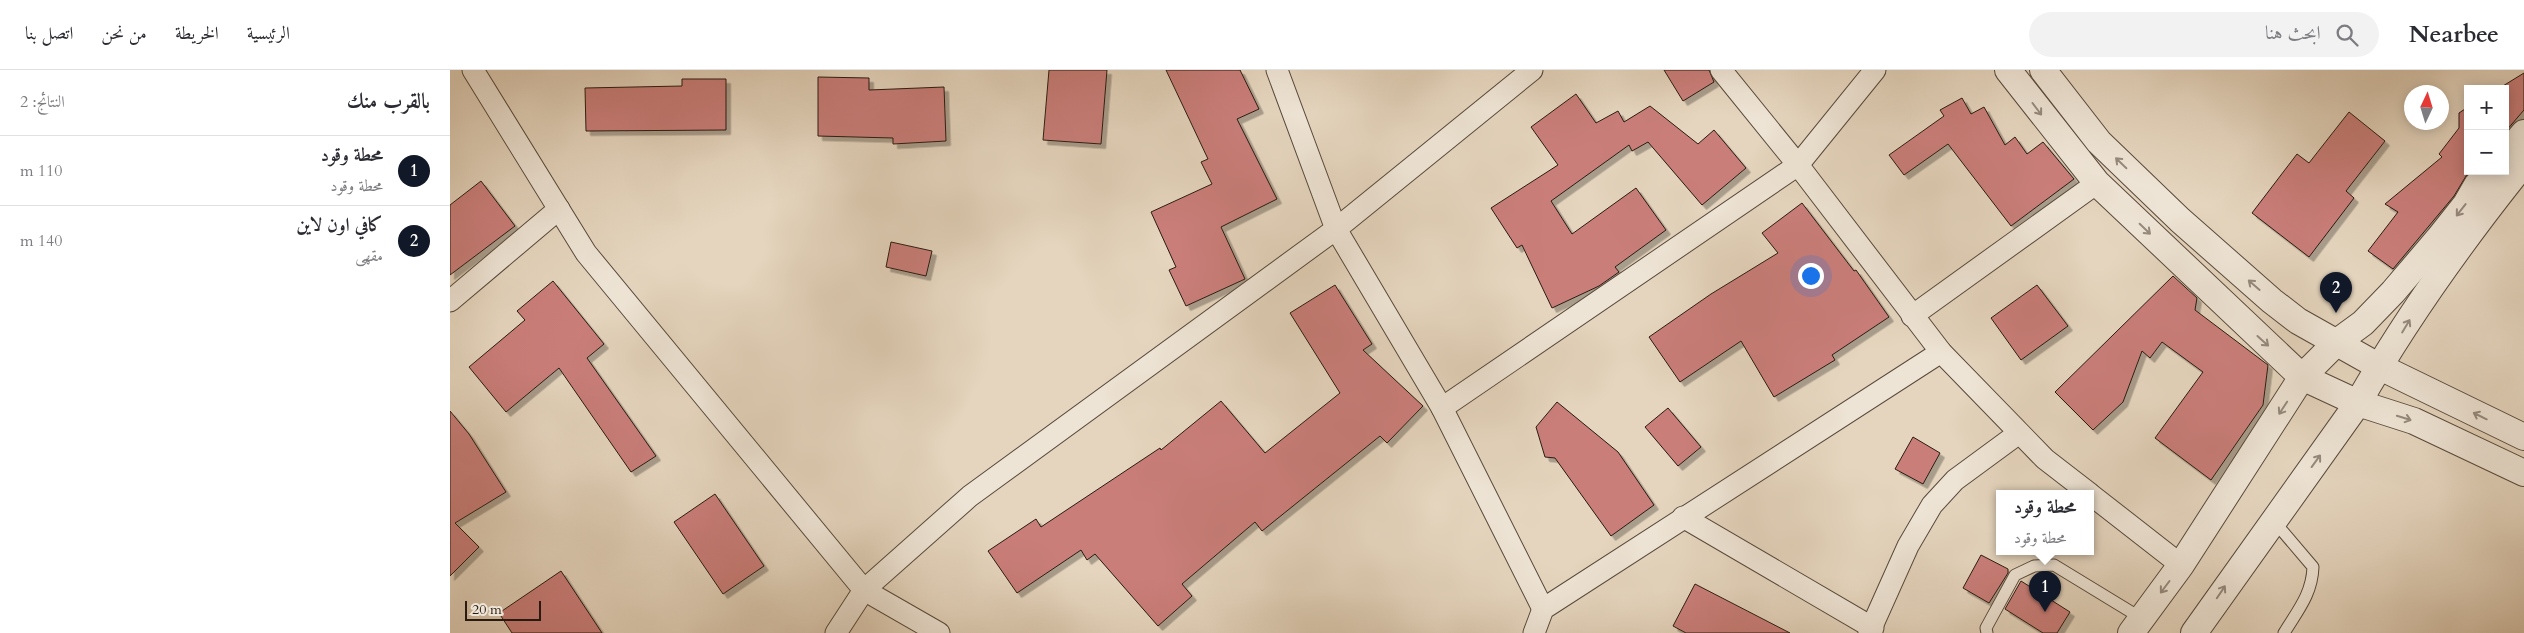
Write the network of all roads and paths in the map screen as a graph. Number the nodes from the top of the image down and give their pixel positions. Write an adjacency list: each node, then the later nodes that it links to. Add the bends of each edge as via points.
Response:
1 (473, 70): 14 (street)
2 (1277, 70): 15 (street)
3 (1532, 70): 15 (street)
4 (1720, 70): 11 (street)
5 (1875, 70): 11 (street)
6 (2008, 70): 13 (street, one-way to 13)
7 (2043, 70): 18 (street, one-way to 7, via 2298,321 2272,301 2180,220 2099,142)
8 (2524, 133): 9 (street)
9 (2509, 150)
10 (2524, 163): 20 (street, one-way to 10, via 2447,262)
11 (1798, 165): 17 (street); 23 (street)
12 (2486, 175): 18 (street, one-way to 18, via 2393,292 2363,323)
13 (2096, 183): 17 (street); 21 (street, one-way to 21)
14 (559, 209): 16 (street); 32 (street, via 586,253)
15 (1336, 229): 23 (street); 32 (street, via 970,496)
16 (450, 301)
17 (1912, 316): 19 (street)
18 (2337, 342): 20 (street); 21 (street)
19 (1941, 352): 24 (street); 29 (street)
20 (2378, 366): 22 (street); 25 (street, one-way to 20)
21 (2302, 377): 22 (street); 31 (street, one-way to 31)
22 (2358, 403): 26 (street, one-way to 26, via 2414,421); 30 (street, one-way to 22)
23 (1442, 408): 33 (street)
24 (2019, 433): 27 (street); 35 (street, via 1955,480 1932,505 1908,546)
25 (2524, 438)
26 (2524, 473)
27 (2084, 490)
28 (2094, 498): 31 (street)
29 (1683, 517): 33 (street); 35 (street)
30 (2273, 520): 40 (street, one-way to 30); 41 (lane, via 2312,567 2312,583 2306,598)
31 (2181, 565): 34 (street, one-way to 34)
32 (864, 590): 36 (street); 37 (street)
33 (1543, 608): 38 (street)
34 (2136, 626): 39 (lane, via 2054,565 2034,566 2015,576 1986,628)
35 (1871, 630)
36 (836, 633)
37 (939, 633)
38 (1534, 633)
39 (1987, 633)
40 (2194, 633)
41 (2284, 633)

